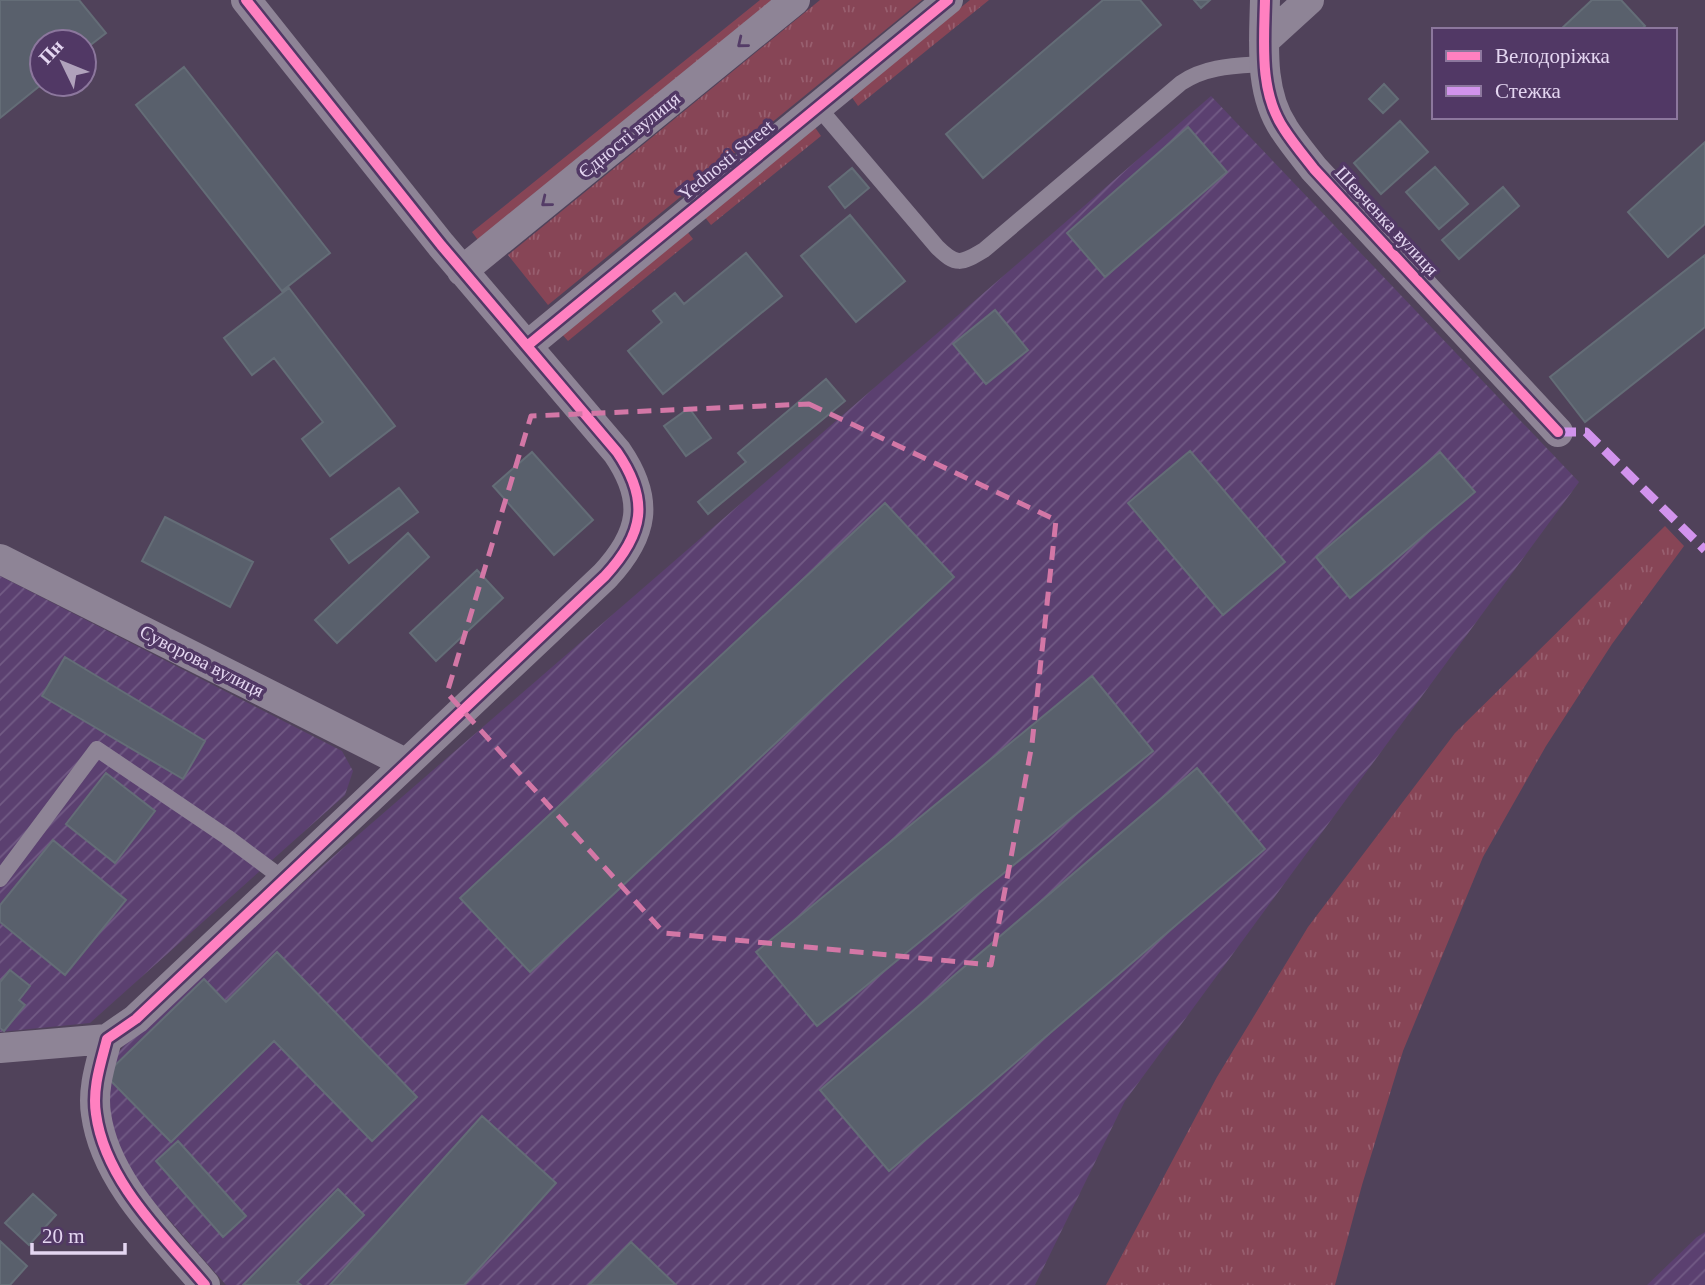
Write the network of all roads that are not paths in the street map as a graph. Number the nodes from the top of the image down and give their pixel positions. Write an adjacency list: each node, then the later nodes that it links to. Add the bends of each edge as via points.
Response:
1 (246, 0): 8 (street)
2 (795, 0): 8 (street, Єдності вулиця, one-way to 8)
3 (948, 0): 7 (street, Yednosti Street)
4 (1265, 0): 6 (street, Шевченка вулиця)
5 (1309, 0): 6 (street)
6 (1264, 52): 7 (lane, via 1195,73 984,250 957,262 937,247); 10 (street, Шевченка вулиця, via 1270,97 1282,127 1314,169)
7 (818, 107): 9 (street, Yednosti Street)
8 (462, 271): 9 (street)
9 (527, 346): 12 (street, via 627,466 638,494 636,531 628,549 605,576)
10 (1558, 432)
11 (0, 559): 12 (street, Суворова вулиця)
12 (405, 764): 13 (street)
13 (282, 878): 14 (lane, via 97,749); 15 (street, via 136,1019)
14 (0, 879)
15 (107, 1039): 16 (street); 17 (street, via 96,1083 96,1113 107,1156 137,1203)
16 (0, 1048)
17 (205, 1285)

